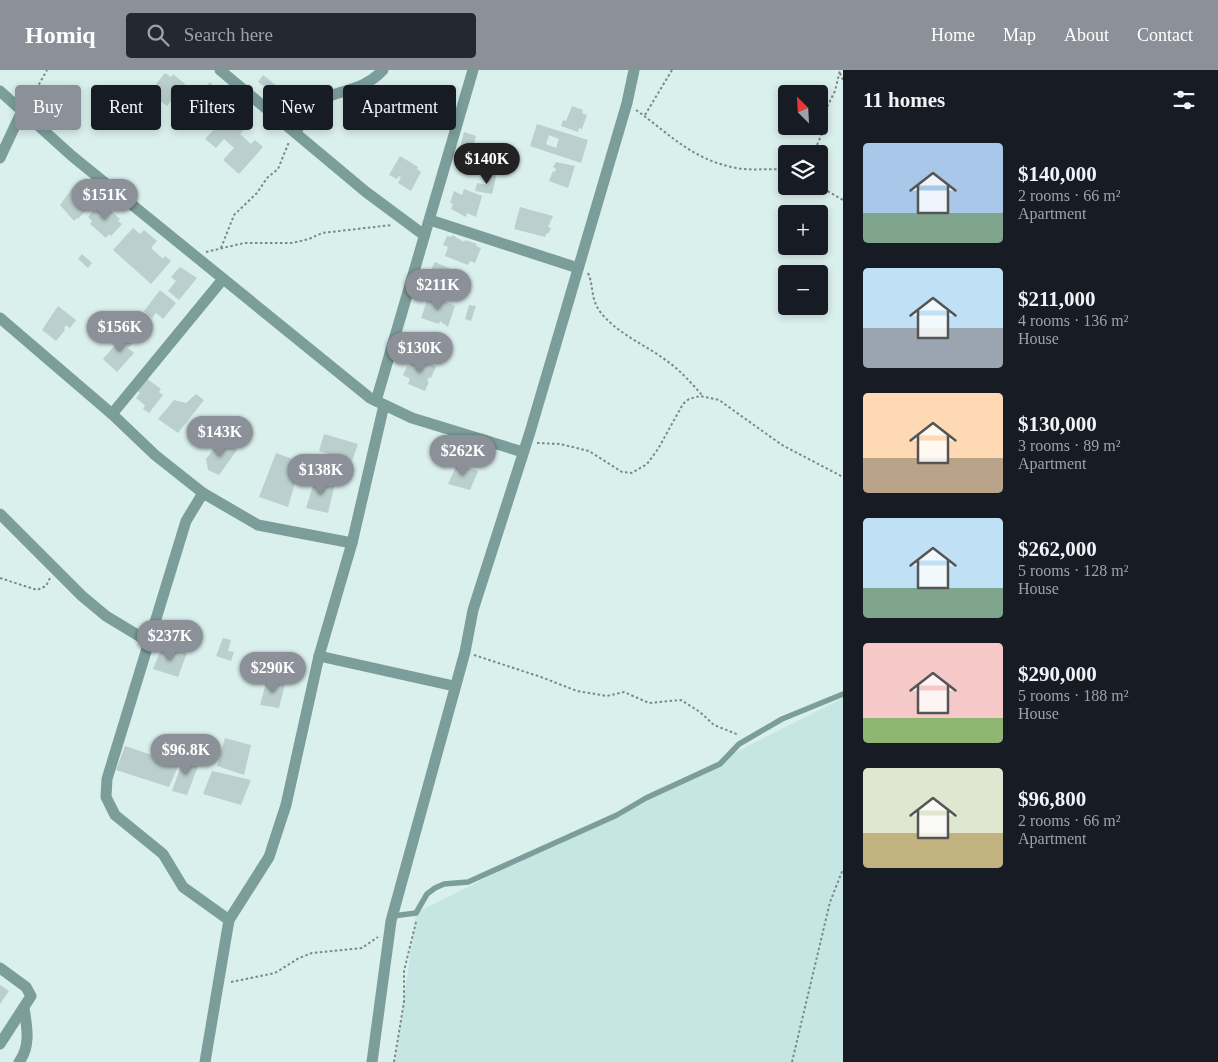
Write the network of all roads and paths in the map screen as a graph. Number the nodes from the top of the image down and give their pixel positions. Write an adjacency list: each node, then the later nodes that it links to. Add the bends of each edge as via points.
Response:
1 (47, 70): 9 (path)
2 (220, 70): 16 (street)
3 (383, 70): 16 (street, via 364,86 324,96 306,114)
4 (634, 70): 11 (street)
5 (672, 70): 13 (path)
6 (470, 72): 22 (street)
7 (840, 72): 8 (path); 17 (path)
8 (843, 80)
9 (38, 85)
10 (0, 91): 12 (street)
11 (627, 103): 13 (path); 27 (street)
12 (15, 105)
13 (645, 116): 19 (path, via 684,148 704,158 735,168)
14 (15, 129): 18 (street)
15 (42, 130): 26 (street)
16 (295, 132): 23 (street); 25 (path, via 281,166 234,215)
17 (817, 145)
18 (0, 158)
19 (778, 170)
20 (828, 191): 21 (path)
21 (843, 200)
22 (430, 220): 24 (street); 27 (street)
23 (405, 223): 24 (street); 25 (path, via 322,232 292,243 244,242)
24 (424, 235): 31 (street)
25 (221, 248): 26 (path)
26 (192, 254): 28 (street)
27 (578, 267): 30 (path, via 589,275 593,297 602,314 631,338 666,360); 33 (street)
28 (223, 279): 31 (street); 32 (street)
29 (0, 318): 32 (street)
30 (704, 397): 33 (path, via 689,399 684,404 647,464 632,473 622,472 589,451 560,444); 34 (path, via 719,400 782,445)
31 (380, 403): 33 (street, via 412,418); 37 (street)
32 (112, 414): 35 (street, via 155,455)
33 (525, 448): 41 (street, via 473,610)
34 (843, 477)
35 (203, 493): 37 (street, via 258,525); 40 (street, via 186,521)
36 (0, 514): 38 (street)
37 (352, 543): 42 (street)
38 (55, 570): 39 (path, via 46,586 37,590); 40 (street, via 106,616)
39 (0, 578)
40 (149, 642): 48 (street, via 107,780 106,797 115,815 164,854 184,887)
41 (465, 652): 43 (street); 45 (path, via 577,691 607,696 624,692 649,703 681,700 714,725)
42 (319, 656): 43 (street); 48 (street, via 286,805 269,857)
43 (454, 686): 49 (street)
44 (843, 694): 45 (lane, via 782,719)
45 (747, 738): 47 (lane, via 720,764 608,819 468,882 436,888 427,894)
46 (843, 868): 58 (path, via 830,902)
47 (416, 913): 49 (lane); 57 (path, via 404,971 404,1002)
48 (229, 920): 51 (street)
49 (392, 922): 51 (path, via 362,948 312,953 275,973 240,978); 56 (street)
50 (0, 968): 52 (street, via 31,994)
51 (218, 989): 55 (street)
52 (24, 1008): 53 (street); 54 (street, via 28,1034 24,1056)
53 (0, 1044)
54 (19, 1062)
55 (205, 1062)
56 (372, 1062)
57 (394, 1062)
58 (792, 1062)

